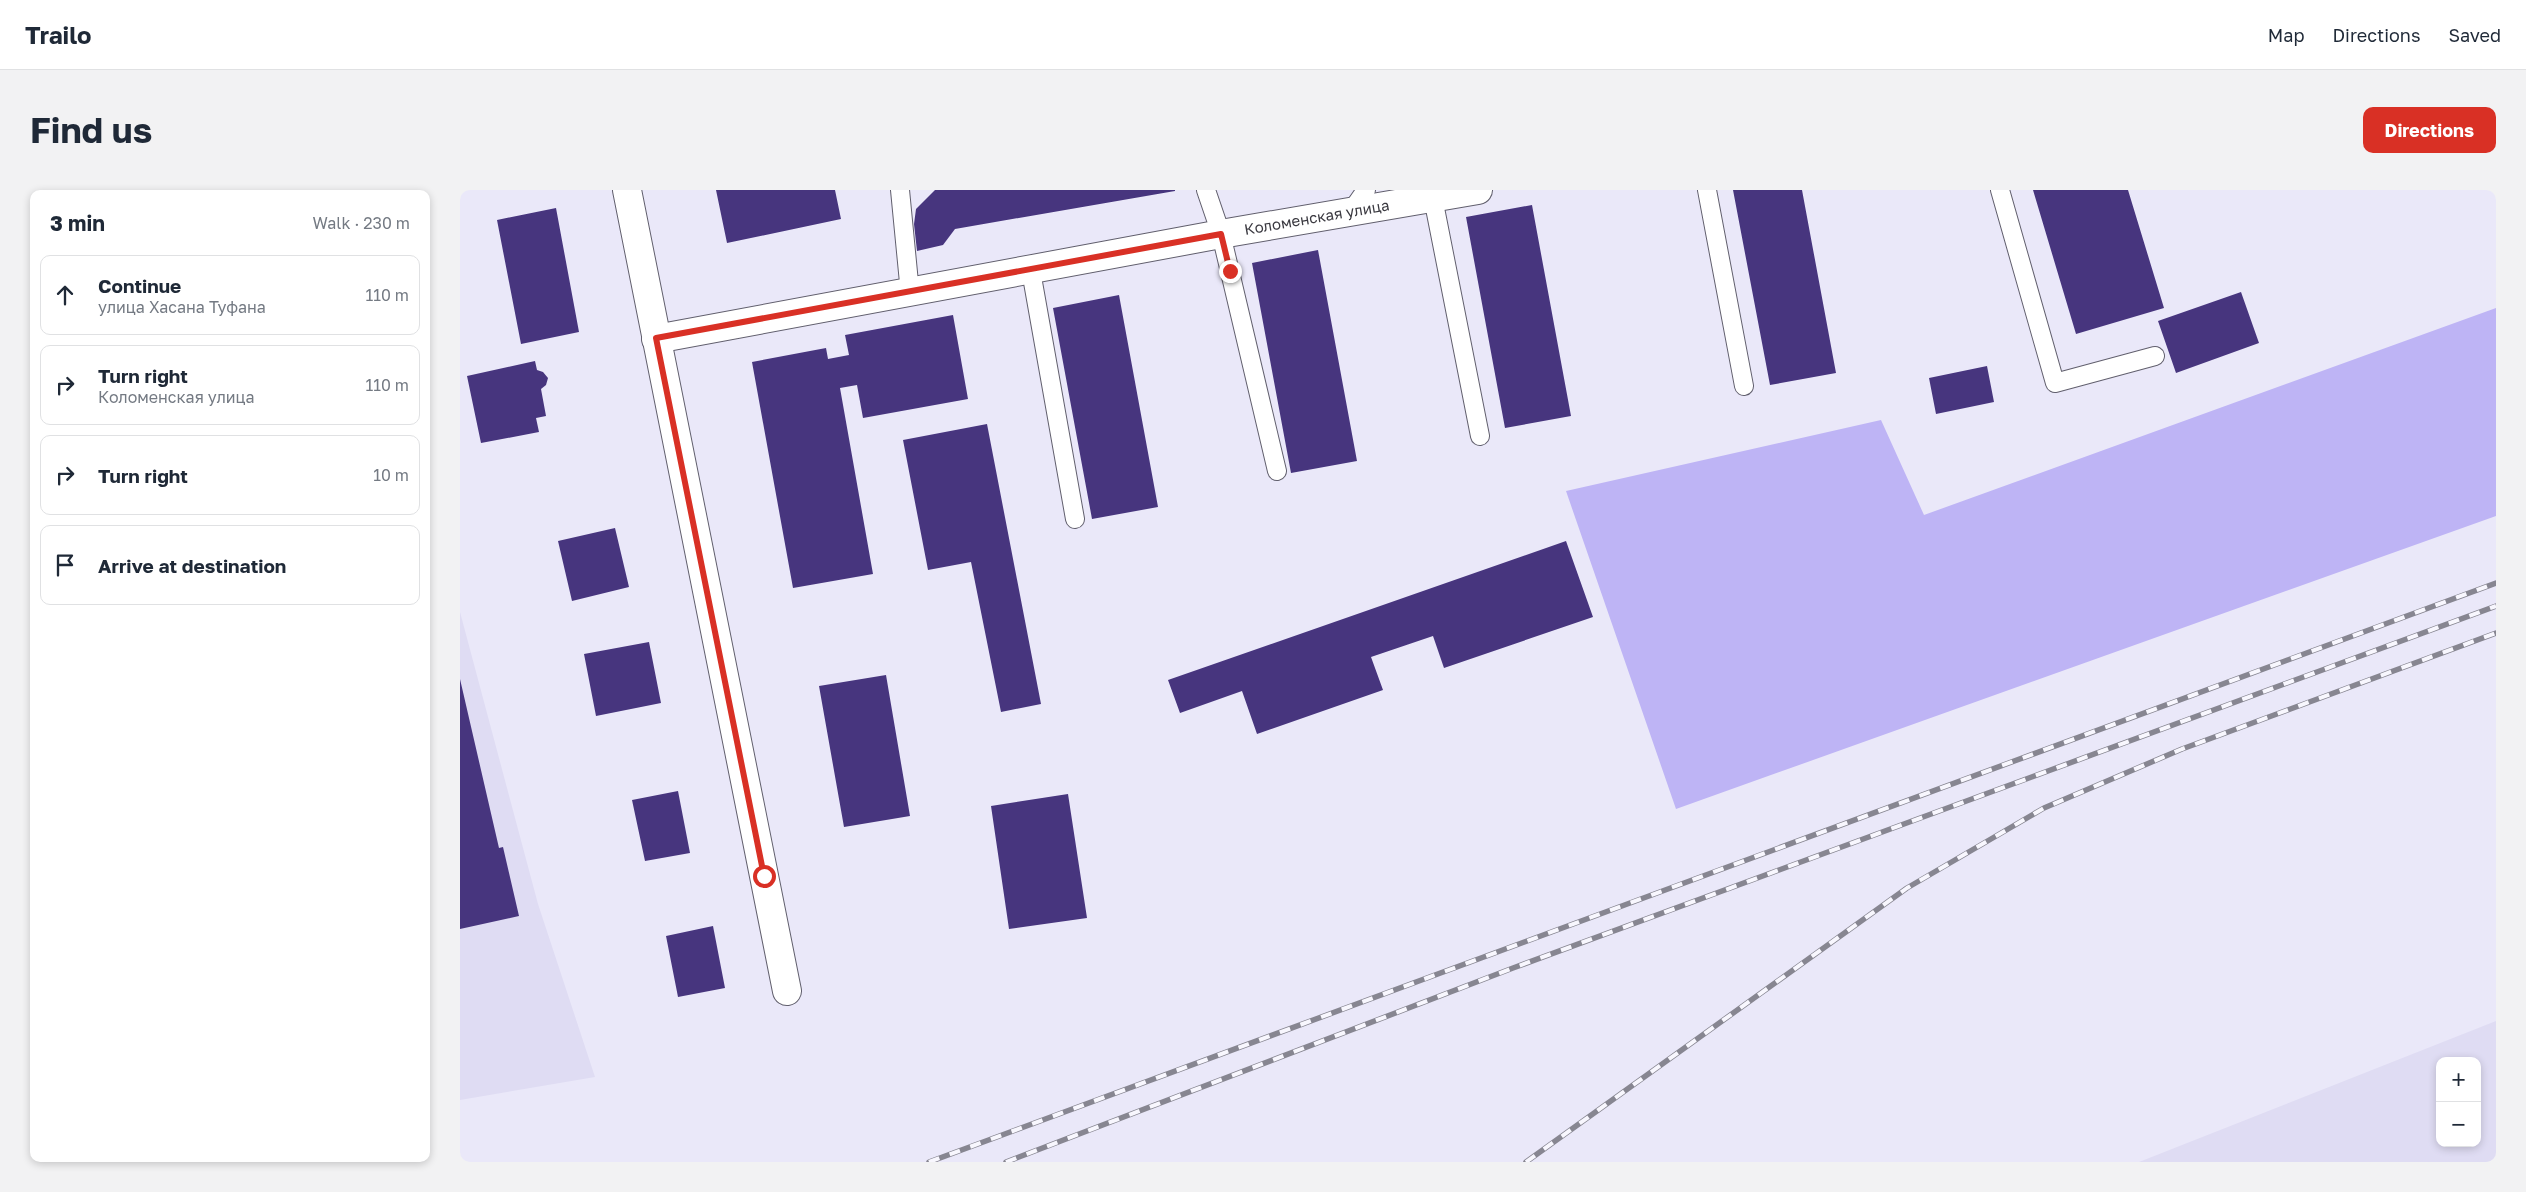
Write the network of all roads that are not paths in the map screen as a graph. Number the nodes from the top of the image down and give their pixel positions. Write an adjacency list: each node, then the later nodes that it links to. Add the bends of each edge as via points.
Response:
1 (627, 190): 13 (street)
2 (900, 190): 12 (lane)
3 (1206, 190): 10 (lane)
4 (1366, 190): 9 (lane)
5 (1478, 190): 8 (street, Коломенская улица)
6 (1707, 190): 15 (lane)
7 (2000, 190): 14 (lane, via 2055,383)
8 (1433, 198): 9 (street, Коломенская улица); 16 (lane)
9 (1350, 213): 10 (street, Коломенская улица)
10 (1221, 234): 11 (street, Коломенская улица); 17 (lane)
11 (1031, 271): 12 (street, Коломенская улица); 18 (lane)
12 (910, 293): 13 (street, Коломенская улица)
13 (656, 338): 19 (street)
14 (2155, 356)
15 (1744, 386)
16 (1480, 436)
17 (1277, 471)
18 (1075, 519)
19 (786, 991)

